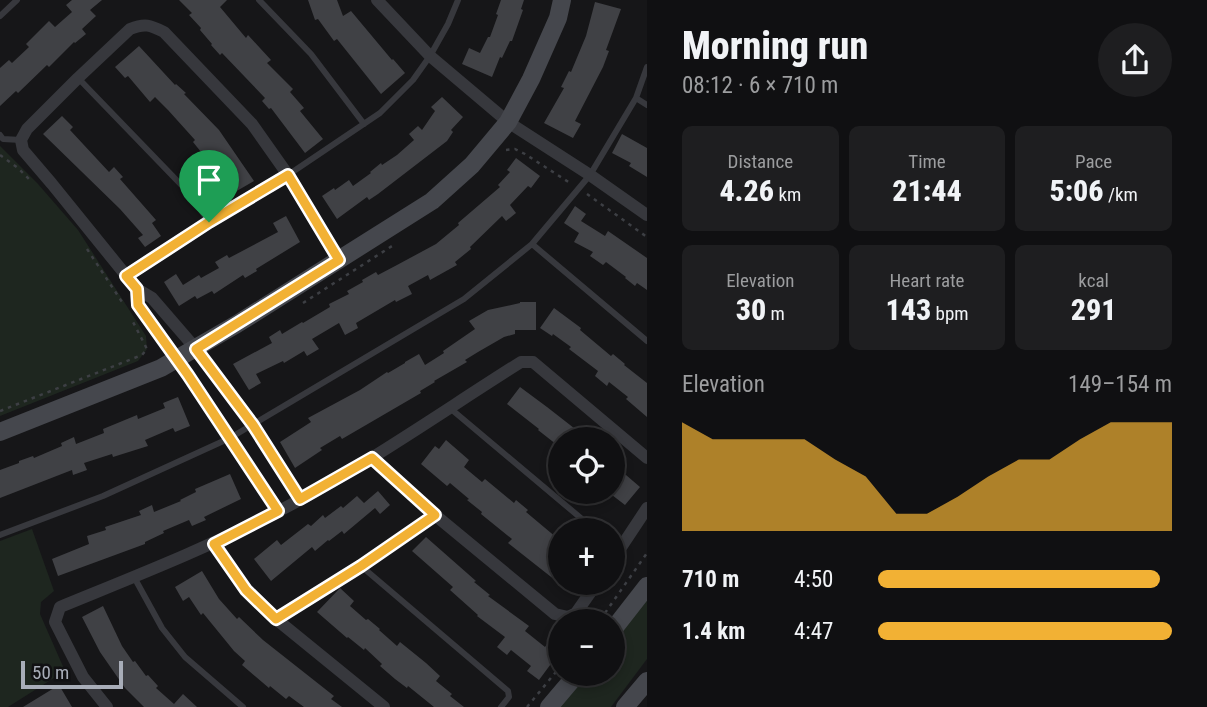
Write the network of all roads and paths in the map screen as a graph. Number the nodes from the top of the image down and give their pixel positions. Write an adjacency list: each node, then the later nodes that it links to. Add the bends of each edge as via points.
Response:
1 (17, 0): 6 (lane)
2 (259, 0): 13 (lane, via 311,54)
3 (377, 0): 7 (street)
4 (458, 0): 7 (lane)
5 (562, 0): 12 (street, via 558,18)
6 (0, 16)
7 (430, 56): 12 (street); 13 (lane, via 413,80)
8 (647, 66): 10 (lane)
9 (78, 78): 15 (street); 18 (street, via 130,29 150,25 164,32 252,124); 23 (lane, via 190,194)
10 (636, 98): 11 (lane); 19 (lane)
11 (647, 105)
12 (508, 122): 19 (street); 28 (street, via 432,201)
13 (363, 124): 18 (lane)
14 (0, 135): 15 (lane)
15 (21, 140): 29 (street, via 23,150)
16 (500, 153): 21 (path, via 515,149)
17 (0, 155): 20 (path)
18 (288, 175): 23 (lane); 28 (street)
19 (590, 175): 21 (lane); 22 (street)
20 (35, 185)
21 (579, 189): 24 (path); 26 (lane)
22 (647, 215)
23 (209, 222): 29 (lane)
24 (647, 237)
25 (397, 243): 31 (path)
26 (532, 244): 32 (lane); 37 (lane, via 464,299)
27 (85, 246): 36 (path, via 124,304 147,349 129,361)
28 (339, 260): 33 (street)
29 (126, 276): 30 (street)
30 (137, 289): 33 (street, via 152,298); 34 (street, via 138,305)
31 (303, 303)
32 (647, 341)
33 (196, 349): 34 (street); 37 (street)
34 (177, 360): 38 (street); 39 (street)
35 (450, 407): 40 (street); 41 (street, via 521,362 533,362); 46 (lane)
36 (0, 411)
37 (253, 425): 39 (lane); 42 (street)
38 (0, 432)
39 (230, 438): 44 (street); 47 (lane, via 103,496)
40 (372, 458): 42 (street); 45 (street)
41 (647, 458)
42 (300, 499): 44 (street)
43 (647, 508): 48 (street)
44 (278, 511): 49 (street)
45 (435, 515): 51 (lane); 54 (street, via 555,614 568,617 576,613)
46 (581, 518)
47 (0, 535)
48 (625, 539)
49 (214, 544): 52 (street); 57 (street, via 246,590)
50 (647, 553): 55 (path)
51 (361, 566): 57 (lane); 64 (lane, via 508,691)
52 (134, 577): 61 (street, via 60,607 55,622 83,677); 62 (lane, via 162,628 185,657)
53 (647, 586): 56 (street)
54 (589, 595)
55 (607, 609)
56 (625, 614)
57 (276, 619): 63 (street)
58 (647, 681): 67 (street)
59 (548, 682): 65 (path)
60 (567, 686): 66 (street)
61 (107, 707)
62 (243, 707)
63 (383, 707)
64 (501, 707)
65 (527, 707)
66 (549, 707)
67 (625, 707)

